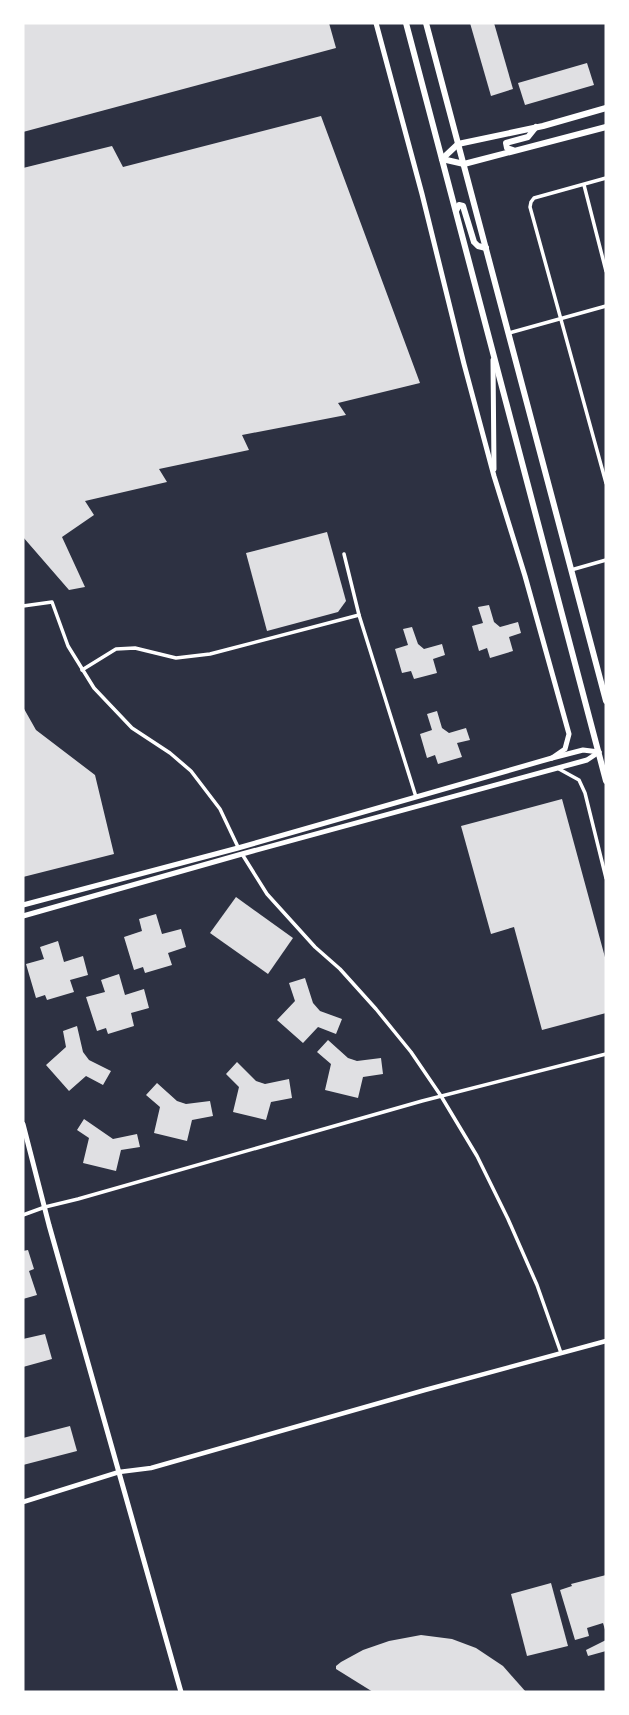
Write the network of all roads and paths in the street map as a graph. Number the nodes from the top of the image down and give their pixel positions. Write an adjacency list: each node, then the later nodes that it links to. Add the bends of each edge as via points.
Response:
1 (376, 23): 22 (main road)
2 (406, 23): 9 (main road)
3 (426, 23): 7 (main road)
4 (606, 108): 5 (main road)
5 (536, 127): 7 (main road); 8 (main road, via 528,137 506,144)
6 (606, 127): 8 (main road)
7 (458, 144): 9 (main road); 10 (main road)
8 (516, 151): 10 (main road)
9 (442, 159): 10 (main road); 13 (main road)
10 (464, 164): 14 (main road)
11 (606, 178): 12 (street)
12 (584, 185): 15 (street); 17 (street, via 531,202)
13 (456, 211): 14 (main road, via 463,206 474,242); 19 (main road)
14 (486, 248): 18 (main road)
15 (606, 271)
16 (606, 306): 17 (street)
17 (561, 319): 18 (street); 21 (street)
18 (509, 333): 26 (main road)
19 (493, 351): 22 (main road); 31 (main road)
20 (606, 450): 21 (street)
21 (598, 453): 23 (street)
22 (494, 476): 32 (main road, via 569,734 565,748)
23 (606, 483)
24 (344, 554): 28 (street)
25 (606, 560): 26 (street)
26 (571, 570): 30 (main road)
27 (23, 606): 29 (street, via 52,602)
28 (359, 615): 29 (street, via 210,654 176,658 135,648 116,649); 35 (street)
29 (82, 670): 36 (street, via 132,728 191,771 220,809)
30 (606, 701)
31 (603, 751): 32 (main road, via 583,750); 33 (main road); 34 (main road)
32 (552, 758): 35 (main road)
33 (557, 768): 36 (main road); 37 (street, via 579,780 585,793)
34 (606, 781)
35 (416, 797): 36 (main road)
36 (240, 851): 38 (main road); 39 (main road); 41 (street, via 267,894 376,1009)
37 (606, 878)
38 (23, 905)
39 (23, 916)
40 (606, 1054): 41 (street)
41 (441, 1096): 43 (street); 46 (street, via 508,1219)
42 (23, 1124): 43 (main road)
43 (45, 1207): 44 (street); 47 (main road)
44 (23, 1215)
45 (606, 1341): 46 (street)
46 (561, 1353): 47 (street, via 151,1468)
47 (120, 1472): 48 (street); 49 (main road)
48 (23, 1503)
49 (181, 1692)

